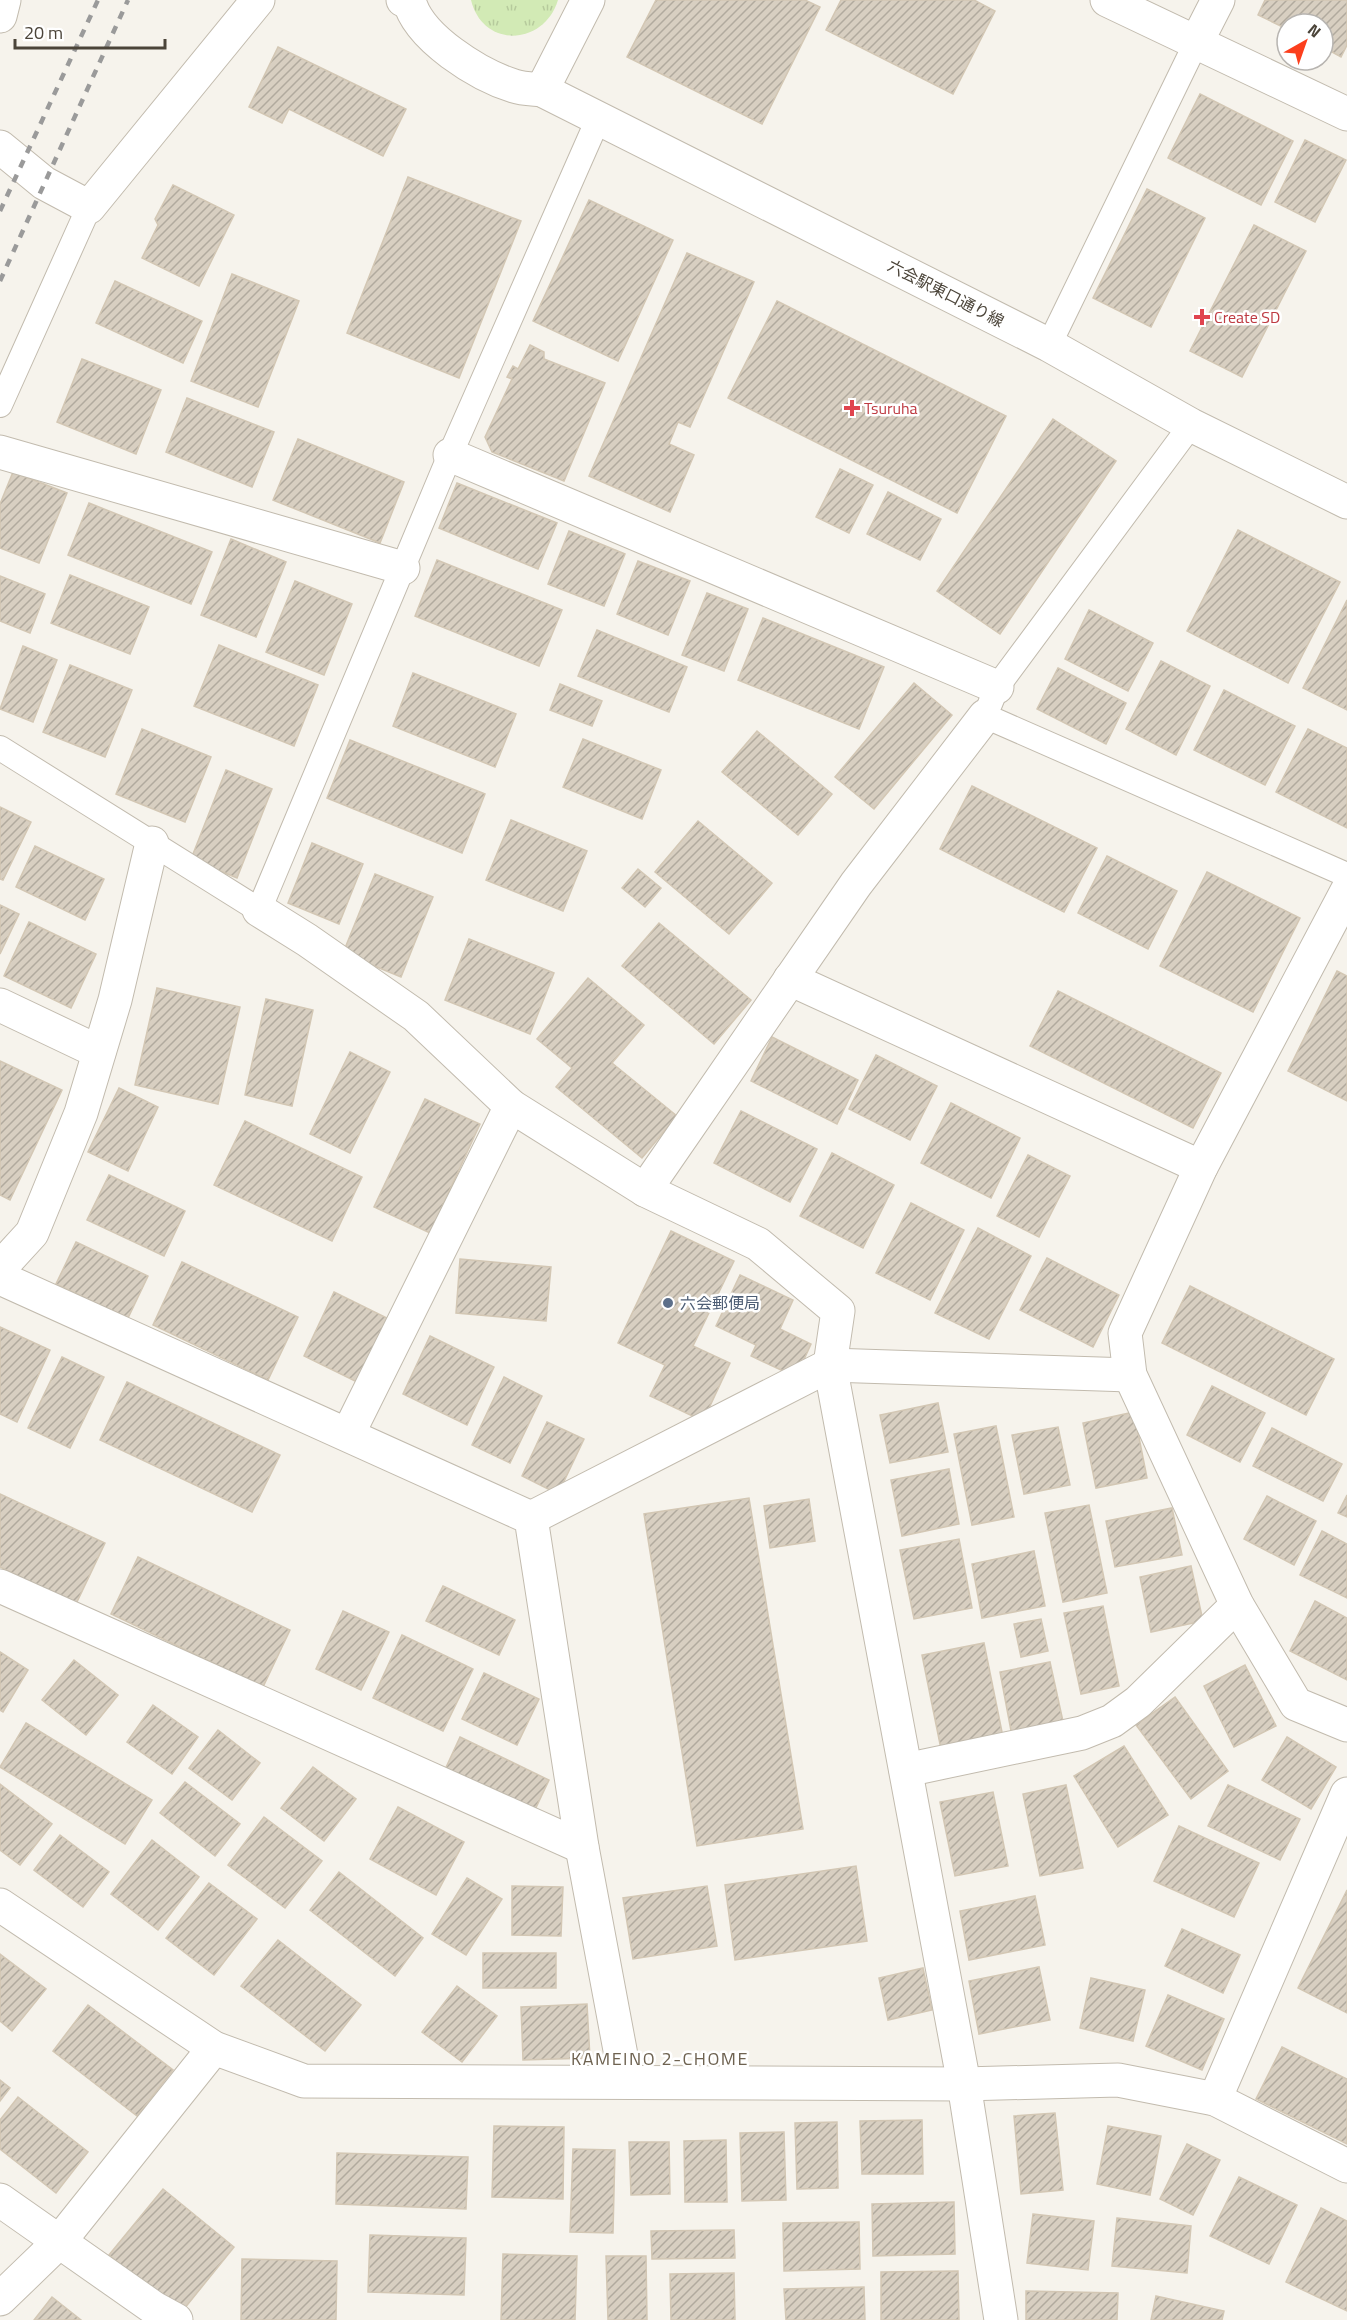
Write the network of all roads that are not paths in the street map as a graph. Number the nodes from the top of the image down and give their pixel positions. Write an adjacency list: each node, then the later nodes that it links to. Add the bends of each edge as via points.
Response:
1 (4, 0): 7 (street)
2 (258, 0): 13 (street)
3 (407, 0): 9 (street, 六会駅東口通り線, via 425,28 466,65 515,87)
4 (588, 0): 9 (street)
5 (1107, 0): 8 (street)
6 (1218, 0): 8 (street)
7 (0, 16)
8 (1196, 43): 10 (street); 14 (lane)
9 (542, 90): 11 (street, 六会駅東口通り線)
10 (1347, 114)
11 (599, 117): 14 (street, 六会駅東口通り線); 18 (lane)
12 (0, 147): 13 (street, via 44,183)
13 (89, 207): 15 (lane)
14 (1048, 345): 16 (street, 六会駅東口通り線)
15 (0, 405)
16 (1191, 425): 19 (street, 六会駅東口通り線); 21 (lane)
17 (0, 452): 20 (street)
18 (450, 455): 20 (lane); 21 (street)
19 (1347, 502)
20 (403, 568): 27 (lane)
21 (997, 687): 22 (lane)
22 (985, 716): 25 (lane); 28 (street, via 856,884)
23 (0, 748): 24 (lane)
24 (152, 843): 27 (lane); 30 (street)
25 (1347, 875)
26 (1347, 891): 32 (street)
27 (259, 910): 31 (street, via 416,1016)
28 (790, 979): 32 (street); 33 (street)
29 (0, 1005): 30 (street)
30 (99, 1052): 34 (street, via 81,1113 32,1233)
31 (511, 1106): 33 (street); 38 (street)
32 (1201, 1167): 37 (street, via 1125,1333)
33 (645, 1190): 36 (street, via 758,1244 838,1311)
34 (0, 1268)
35 (0, 1278): 38 (street)
36 (830, 1365): 37 (street); 39 (street); 43 (street)
37 (1130, 1375): 41 (street)
38 (348, 1434): 39 (street)
39 (531, 1518): 45 (street)
40 (0, 1586): 45 (street)
41 (1237, 1605): 42 (street, via 1296,1704); 43 (street, via 1138,1702 1112,1721 1082,1733)
42 (1347, 1725)
43 (906, 1770): 49 (street)
44 (1347, 1794): 50 (street)
45 (582, 1847): 48 (street)
46 (0, 1905): 47 (street)
47 (214, 2048): 48 (street, via 304,2081); 53 (street)
48 (626, 2082): 49 (street)
49 (964, 2084): 50 (street, via 1118,2080); 56 (street)
50 (1215, 2098): 51 (street)
51 (1347, 2166)
52 (0, 2200): 53 (street)
53 (59, 2242): 54 (street); 55 (street)
54 (0, 2299)
55 (176, 2320)
56 (1001, 2320)

